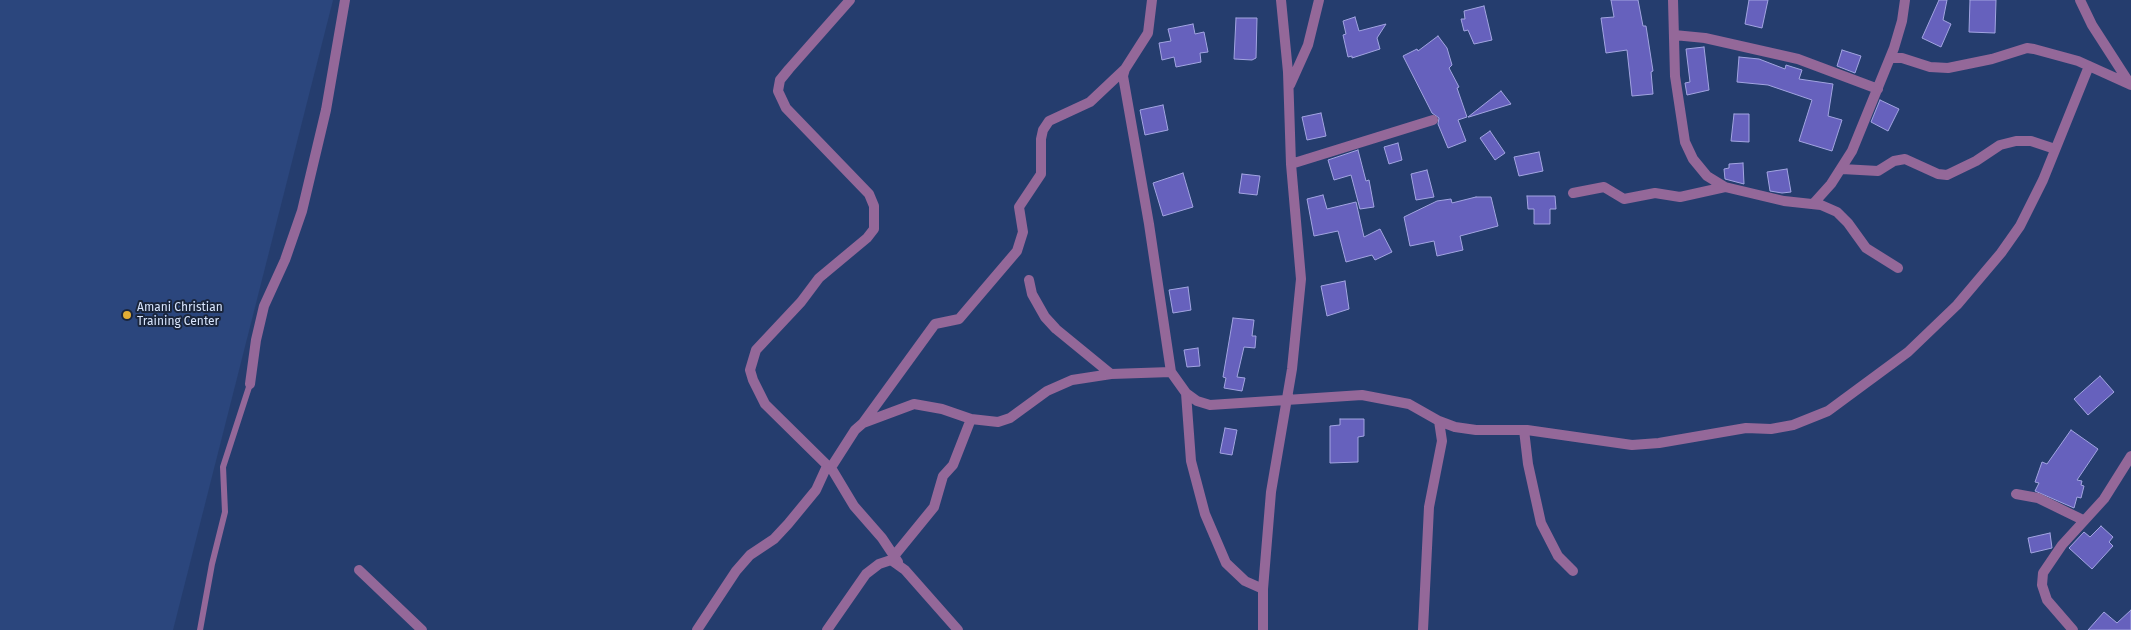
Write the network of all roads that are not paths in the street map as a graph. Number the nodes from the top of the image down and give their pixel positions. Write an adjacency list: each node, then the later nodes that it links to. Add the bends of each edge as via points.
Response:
1 (345, 0): 27 (street, via 326,110 302,211 264,306)
2 (850, 0): 35 (street, via 780,80 778,91 786,108 869,194 874,206 874,229 819,278 756,350 750,370 765,404)
3 (1152, 0): 12 (street, via 1148,33)
4 (1281, 0): 14 (street)
5 (1319, 0): 14 (street, via 1308,45)
6 (1673, 0): 9 (street)
7 (1905, 0): 10 (street)
8 (2080, 0): 13 (street, via 2092,25)
9 (1674, 35): 15 (street, via 1705,38 1798,59); 20 (street, via 1675,76 1685,142 1692,159 1707,176)
10 (1890, 58): 11 (street, via 1948,68 2027,48 2055,53); 15 (street)
11 (2088, 66): 13 (street); 17 (street)
12 (1125, 69): 25 (street, via 1122,76); 32 (street, via 1090,102 1049,121 1041,139 1041,174 1019,207 1023,232 1017,251 959,319 935,324)
13 (2131, 85)
14 (1289, 88): 18 (street)
15 (1878, 89): 19 (street)
16 (1433, 120): 18 (street)
17 (2055, 150): 19 (street, via 2031,141 2016,140 2000,145 1947,175 1905,158 1878,172); 33 (street, via 2020,226 1983,276 1908,352 1828,411 1792,425 1771,429 1746,428 1632,445)
18 (1291, 164): 29 (street, via 1301,279)
19 (1842, 169): 22 (street)
20 (1725, 187): 21 (street, via 1680,197 1655,193 1624,199 1604,187); 22 (street, via 1784,201)
21 (1573, 193)
22 (1813, 204): 23 (street, via 1837,212 1866,248)
23 (1898, 268)
24 (1029, 280): 26 (street, via 1032,294 1056,330)
25 (1171, 372): 26 (street); 28 (street)
26 (1111, 374): 30 (street, via 1062,383 1003,422)
27 (250, 384): 42 (lane, via 223,467 225,512)
28 (1186, 393): 29 (street, via 1210,405); 41 (street, via 1191,461 1205,514 1226,564 1245,581)
29 (1286, 400): 31 (street, via 1362,395 1393,399 1426,412); 41 (street, via 1271,492)
30 (971, 419): 32 (street, via 914,404); 38 (street, via 955,460 943,476 934,506)
31 (1439, 421): 33 (street, via 1476,430); 48 (street, via 1442,441 1429,507)
32 (863, 423): 35 (street)
33 (1524, 430): 40 (street, via 1541,523 1558,556)
34 (2131, 456): 37 (street, via 2104,499)
35 (829, 467): 38 (street, via 854,506); 44 (street, via 816,490 774,539 750,555 736,571)
36 (2016, 494): 37 (street, via 2038,498)
37 (2083, 520): 49 (street, via 2043,573 2042,585 2047,600)
38 (896, 559): 45 (street, via 866,574); 46 (street)
39 (359, 570): 43 (street)
40 (1573, 571)
41 (1263, 589): 47 (street)
42 (200, 630)
43 (422, 630)
44 (697, 630)
45 (827, 630)
46 (958, 630)
47 (1263, 630)
48 (1422, 630)
49 (2073, 630)

